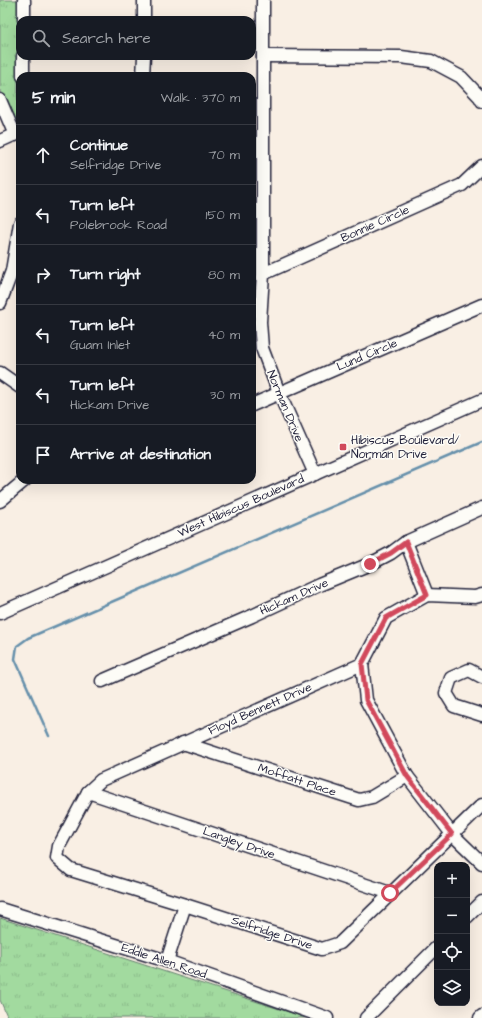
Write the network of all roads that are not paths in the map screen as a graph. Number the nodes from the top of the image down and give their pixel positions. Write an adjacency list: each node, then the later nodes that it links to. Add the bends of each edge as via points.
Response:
1 (24, 0): 4 (street)
2 (144, 0): 5 (street)
3 (263, 0): 6 (street, Norman Drive)
4 (24, 16)
5 (144, 16)
6 (263, 56): 12 (street, via 401,57 431,61 461,77); 18 (street, Norman Drive)
7 (23, 60): 9 (street)
8 (144, 60): 10 (street)
9 (23, 72)
10 (143, 72)
11 (0, 100): 13 (street)
12 (482, 101)
13 (16, 130)
14 (16, 135): 15 (street)
15 (0, 141)
16 (482, 166): 18 (street, Bonnie Circle, via 462,185)
17 (16, 247): 19 (street, via 12,271)
18 (262, 274): 23 (street, Norman Drive, via 262,348)
19 (0, 303)
20 (482, 305): 23 (street, Lund Circle)
21 (0, 373): 22 (street)
22 (16, 384)
23 (279, 393): 25 (street, Lund Circle); 26 (street, Norman Drive)
24 (482, 400): 26 (street, West Hibiscus Boulevard)
25 (256, 403)
26 (315, 474): 33 (street, West Hibiscus Boulevard)
27 (20, 484): 28 (street)
28 (0, 501)
29 (482, 508): 30 (street, Hickam Drive)
30 (406, 542): 31 (street); 36 (street, Hickam Drive, via 370,564)
31 (427, 595): 32 (street); 34 (street, via 386,618)
32 (482, 595)
33 (0, 613)
34 (362, 664): 38 (street, Floyd Bennett Drive); 39 (street, via 366,700)
35 (482, 677): 37 (street, via 469,670 451,678 446,693 454,706)
36 (102, 681)
37 (482, 715)
38 (183, 743): 39 (street, Moffatt Place, via 359,800 372,797); 40 (street, Floyd Bennett Drive, via 101,780)
39 (407, 776): 42 (street)
40 (88, 792): 43 (street, Floyd Bennett Drive, via 59,846); 45 (street, Langley Drive)
41 (482, 805): 42 (street, Selfridge Drive)
42 (452, 834): 44 (street); 45 (street, Selfridge Drive)
43 (57, 858): 47 (street, Selfridge Drive, via 71,870)
44 (482, 863)
45 (390, 893): 47 (street, Selfridge Drive, via 340,943 322,949)
46 (482, 902): 49 (street)
47 (185, 905): 51 (street)
48 (0, 909): 51 (street, Eddie Allen Road)
49 (470, 914)
50 (434, 950): 54 (street)
51 (167, 961): 53 (street, Eddie Allen Road)
52 (482, 1016): 55 (street)
53 (327, 1018)
54 (366, 1018)
55 (480, 1018)

